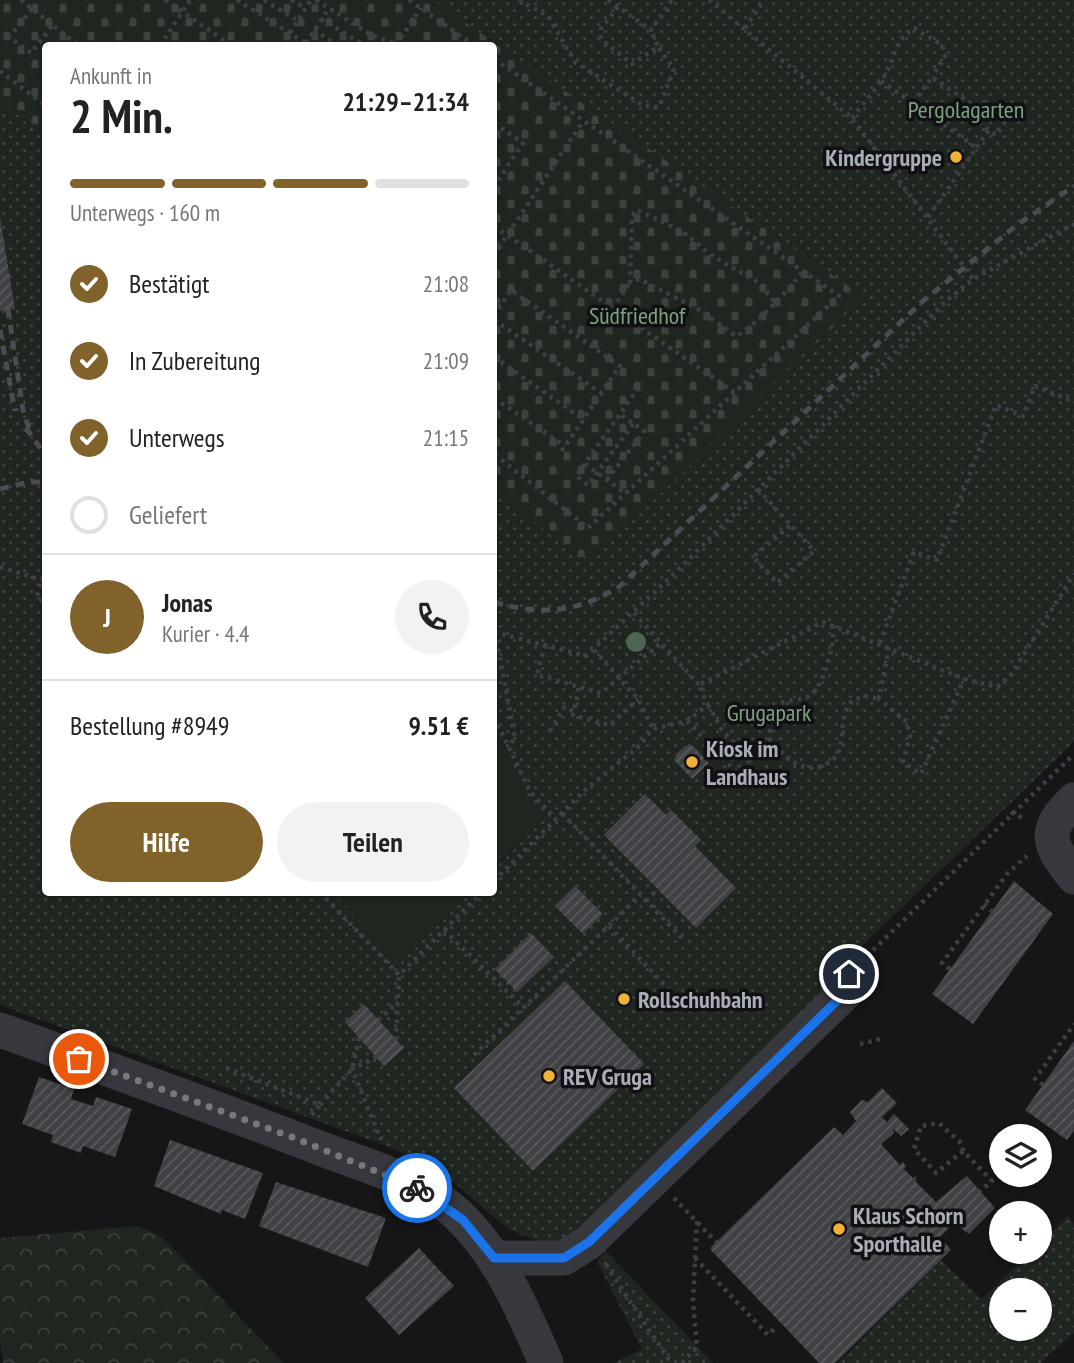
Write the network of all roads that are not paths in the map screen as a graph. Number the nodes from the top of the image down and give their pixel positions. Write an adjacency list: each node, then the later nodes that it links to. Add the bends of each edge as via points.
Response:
1 (1074, 800): 2 (street, via 1056,817 1051,845)
2 (1074, 877)
3 (849, 974): 5 (street, via 849,989 589,1242 564,1258)
4 (0, 1030): 5 (street, via 388,1175 428,1194 463,1220)
5 (494, 1258): 6 (street)
6 (546, 1363)

